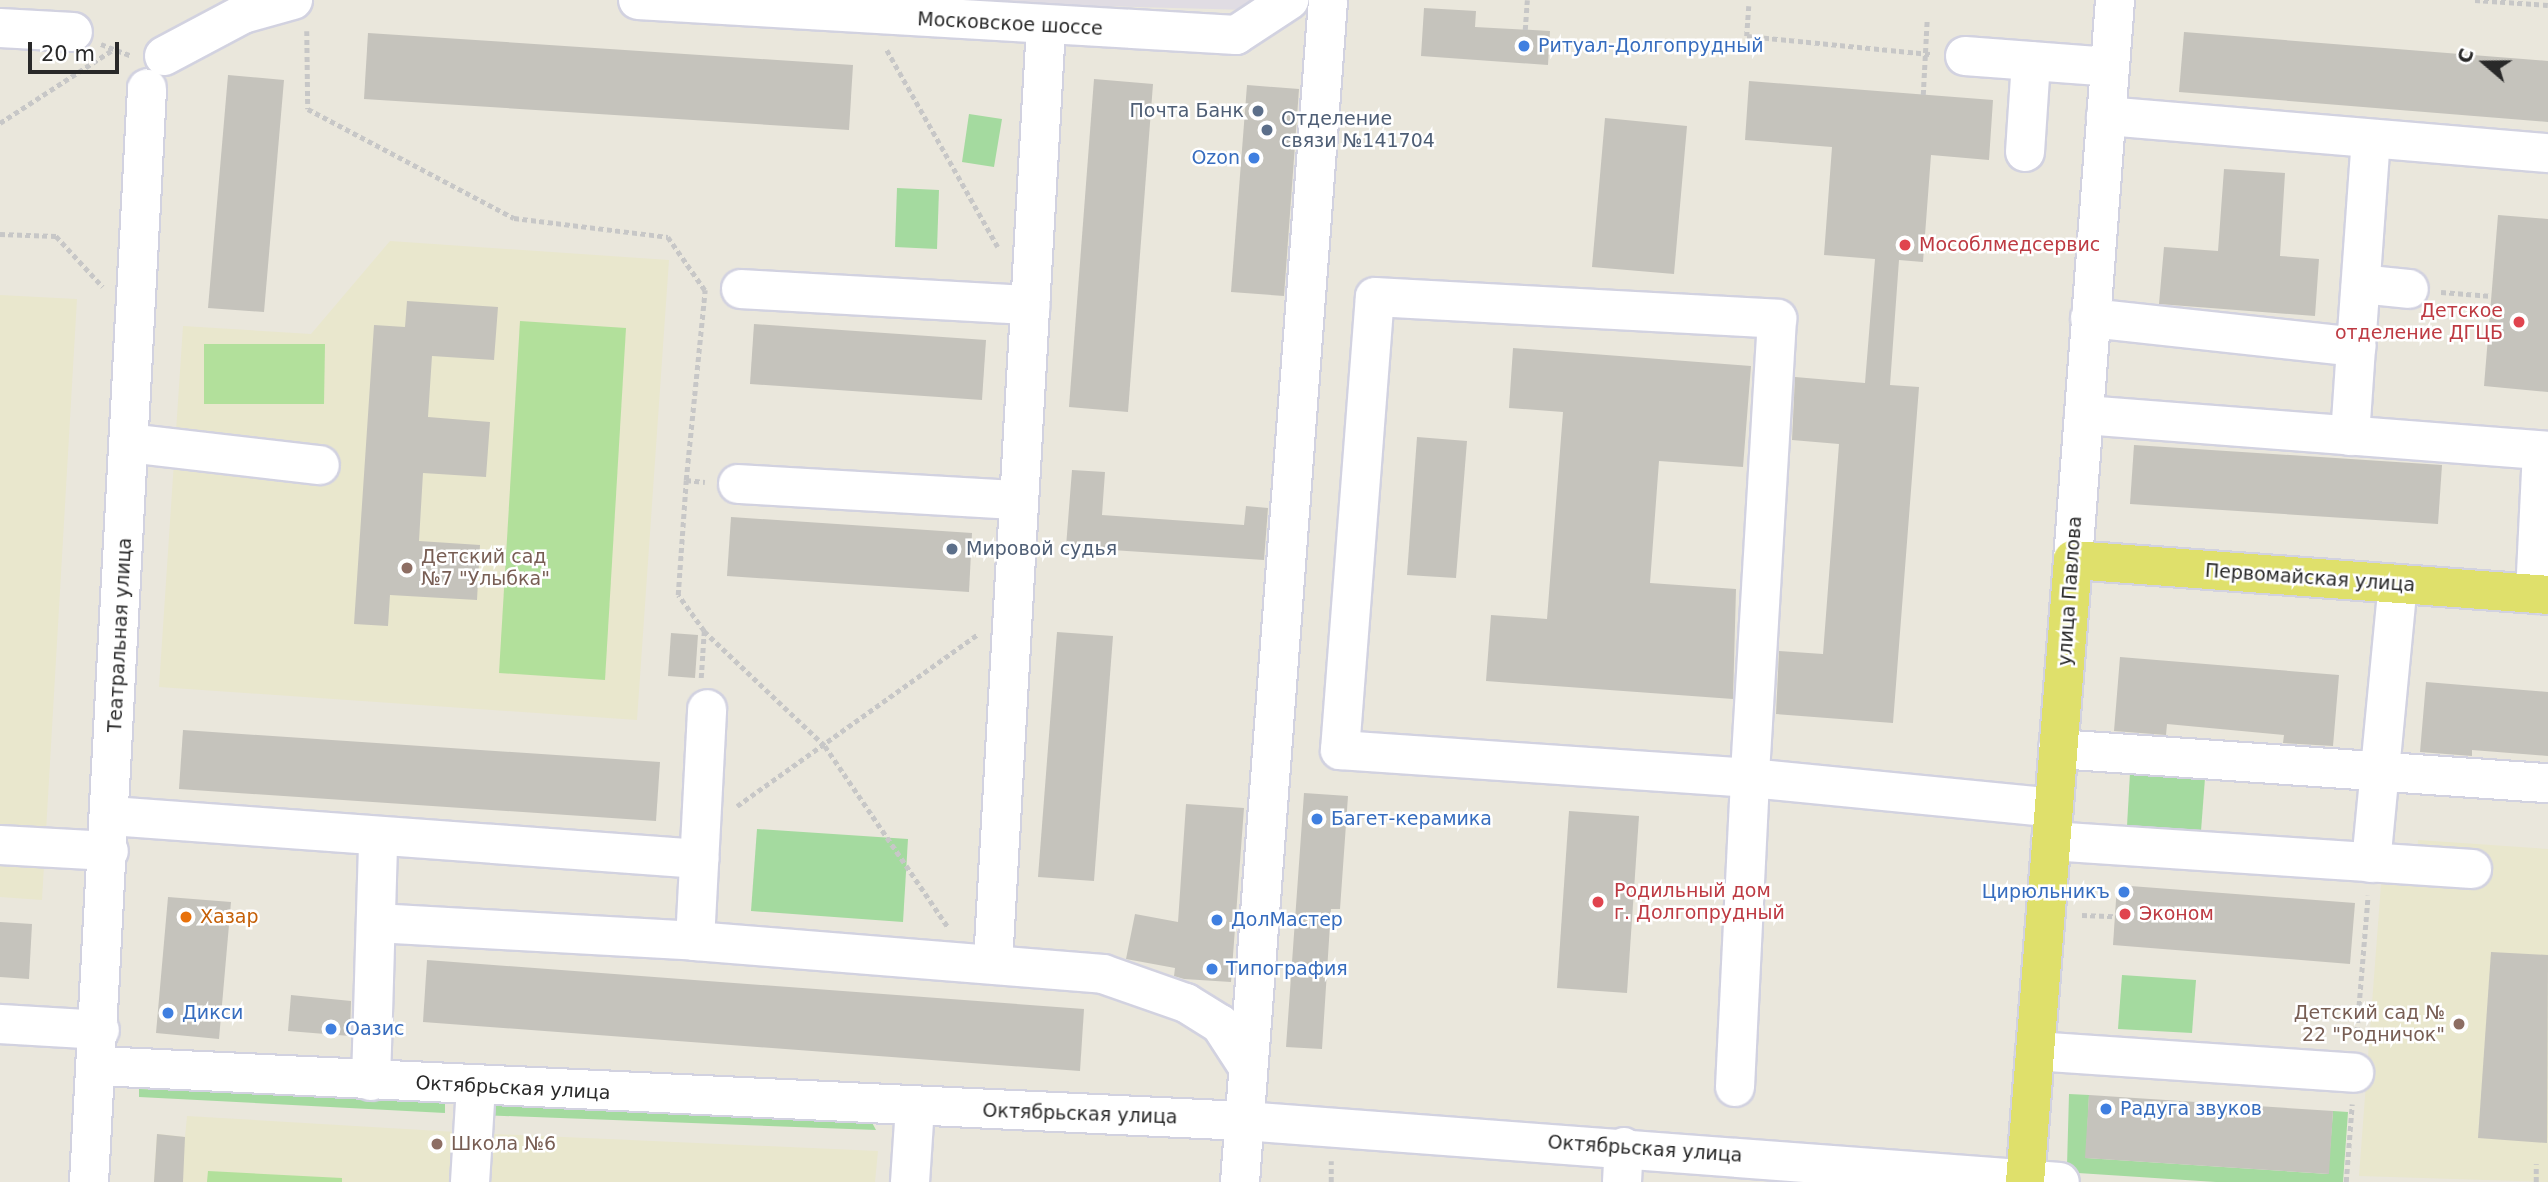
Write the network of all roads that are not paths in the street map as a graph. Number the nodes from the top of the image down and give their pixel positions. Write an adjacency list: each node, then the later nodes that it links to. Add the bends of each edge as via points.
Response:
1 (638, 0): 6 (street, Московское шоссе)
2 (1289, 0): 6 (street, Московское шоссе, via 1236,35)
3 (1328, 0): 50 (street)
4 (2115, 0): 11 (street, улица Павлова)
5 (300, 14): 24 (street, Театральная улица, via 243,14 156,73)
6 (1046, 27): 19 (street)
7 (0, 28): 8 (street)
8 (73, 33)
9 (1965, 56): 10 (street)
10 (2031, 61): 11 (street); 14 (street)
11 (2110, 67): 12 (street, улица Павлова)
12 (2106, 116): 13 (street); 20 (street, улица Павлова)
13 (2371, 140): 15 (street); 16 (street)
14 (2025, 152)
15 (2548, 153)
16 (2361, 284): 17 (street); 21 (street)
17 (2409, 289)
18 (723, 290): 19 (street)
19 (1031, 305): 28 (street)
20 (2091, 318): 21 (street); 22 (street, улица Павлова)
21 (2356, 347): 23 (street)
22 (2084, 415): 23 (street); 29 (street, улица Павлова)
23 (2350, 436): 25 (street)
24 (129, 443): 26 (street); 38 (street, Театральная улица)
25 (2545, 451): 31 (street)
26 (320, 465)
27 (738, 484): 28 (street)
28 (1018, 500): 46 (street, via 1012,609)
29 (2073, 560): 30 (main road, Первомайская улица); 33 (main road, улица Павлова)
30 (2398, 584): 31 (main road, Первомайская улица); 34 (street)
31 (2542, 595)
32 (707, 709): 40 (street)
33 (2058, 749): 34 (street); 37 (main road, улица Павлова)
34 (2379, 771): 36 (street); 42 (street)
35 (1750, 778): 35 (street, via 1777,318 1375,297 1340,750); 37 (street); 54 (street)
36 (2548, 783)
37 (2052, 824): 42 (street); 49 (main road, улица Павлова)
38 (110, 833): 39 (street); 41 (street); 48 (street, Театральная улица)
39 (378, 839): 40 (street); 44 (street)
40 (700, 844): 45 (street)
41 (0, 845)
42 (2371, 863): 43 (street)
43 (2472, 869)
44 (377, 923): 45 (street); 52 (street)
45 (695, 941): 46 (street)
46 (976, 962): 50 (street, via 1104,974 1144,984 1220,1024)
47 (0, 1024): 48 (street, Октябрьская улица)
48 (99, 1048): 52 (street, Октябрьская улица); 60 (street, Театральная улица)
49 (2035, 1051): 51 (street); 59 (main road, улица Павлова)
50 (1246, 1064): 56 (street)
51 (2354, 1073)
52 (371, 1081): 53 (street, Октябрьская улица)
53 (475, 1086): 55 (street, Октябрьская улица); 61 (street)
54 (1735, 1087)
55 (915, 1107): 56 (street, Октябрьская улица); 62 (street)
56 (1244, 1121): 57 (street, Октябрьская улица); 63 (street)
57 (1623, 1165): 58 (street, Октябрьская улица)
58 (1735, 1169): 59 (street, Октябрьская улица)
59 (2036, 1181)
60 (89, 1182)
61 (471, 1182)
62 (910, 1182)
63 (1240, 1182)

